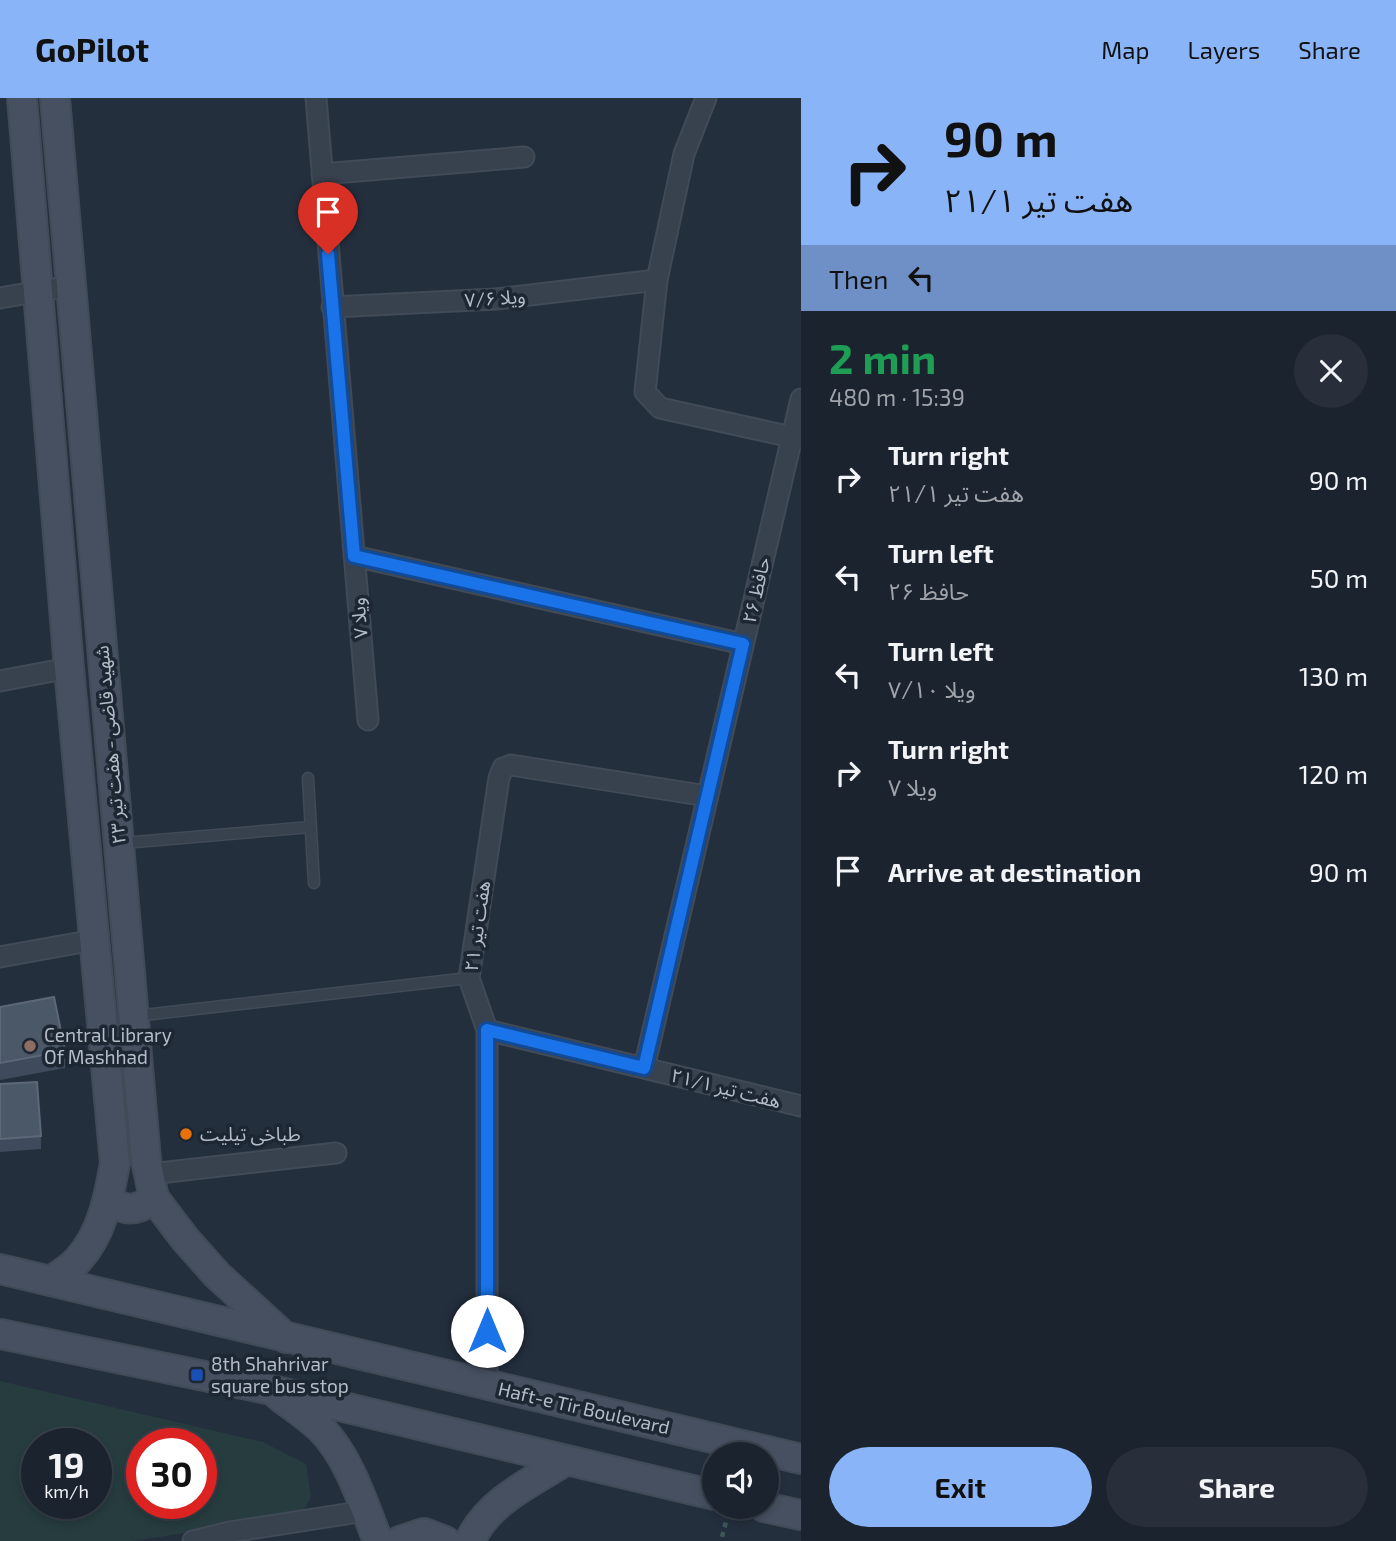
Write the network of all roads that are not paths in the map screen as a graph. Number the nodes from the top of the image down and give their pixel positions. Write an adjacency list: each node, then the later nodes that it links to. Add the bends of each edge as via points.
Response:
1 (22, 98): 9 (street, شهید قاضی - هفت تیر ۲۳)
2 (55, 98): 8 (street, شهید قاضی - هفت تیر ۲۳)
3 (316, 98): 6 (street, ویلا ۷)
4 (706, 98): 7 (street, via 684,154)
5 (524, 157): 6 (street)
6 (322, 174): 11 (street, ویلا ۷)
7 (657, 280): 11 (street, ویلا ۷/۶, via 496,299); 13 (street, via 645,392 652,402 660,408)
8 (71, 286): 9 (street); 22 (street, شهید قاضی - هفت تیر ۲۳)
9 (40, 291): 10 (street); 16 (street, شهید قاضی - هفت تیر ۲۳)
10 (0, 298)
11 (332, 307): 14 (street, ویلا ۷)
12 (801, 399): 13 (street, حافظ ۲۶)
13 (797, 439): 15 (street, حافظ ۲۶)
14 (354, 556): 15 (street); 18 (street, ویلا ۷)
15 (743, 644): 20 (street, حافظ ۲۶)
16 (69, 668): 17 (street); 24 (street, شهید قاضی - هفت تیر ۲۳)
17 (0, 681)
18 (368, 720)
19 (308, 778): 21 (lane)
20 (707, 796): 26 (street, هفت تیر ۲۱, via 511,765 503,768); 29 (street, حافظ ۲۶)
21 (310, 827): 22 (lane); 23 (lane)
22 (118, 843): 27 (street, شهید قاضی - هفت تیر ۲۳)
23 (314, 883)
24 (94, 940): 25 (street); 33 (street, شهید قاضی - هفت تیر ۲۳, via 115,1163)
25 (0, 957)
26 (469, 978): 27 (lane); 28 (street, هفت تیر ۲۱)
27 (133, 1016): 32 (street, شهید قاضی - هفت تیر ۲۳)
28 (487, 1030): 29 (street, هفت تیر ۲۱/۱); 38 (street, هفت تیر ۲۱)
29 (644, 1068): 30 (street, هفت تیر ۲۱/۱)
30 (801, 1106)
31 (336, 1153): 32 (street)
32 (152, 1186): 33 (street, via 143,1207 120,1209); 37 (street, شهید قاضی - هفت تیر ۲۳, via 185,1239)
33 (109, 1199): 35 (street, شهید قاضی - هفت تیر ۲۳, via 92,1244 77,1263)
34 (0, 1269): 35 (street, Haft-e Tir Boulevard)
35 (52, 1280): 37 (street, Haft-e Tir Boulevard)
36 (0, 1334): 39 (street)
37 (286, 1338): 38 (street, Haft-e Tir Boulevard)
38 (487, 1385): 40 (street, Haft-e Tir Boulevard)
39 (272, 1390): 41 (street); 44 (street, via 323,1431 350,1473)
40 (801, 1459)
41 (567, 1460): 42 (street); 50 (street, via 510,1495 476,1527)
42 (702, 1492)
43 (779, 1510): 45 (street)
44 (365, 1511): 46 (street); 47 (street)
45 (801, 1515)
46 (193, 1541)
47 (378, 1541)
48 (400, 1541): 49 (street, via 424,1533)
49 (445, 1541)
50 (470, 1541)

